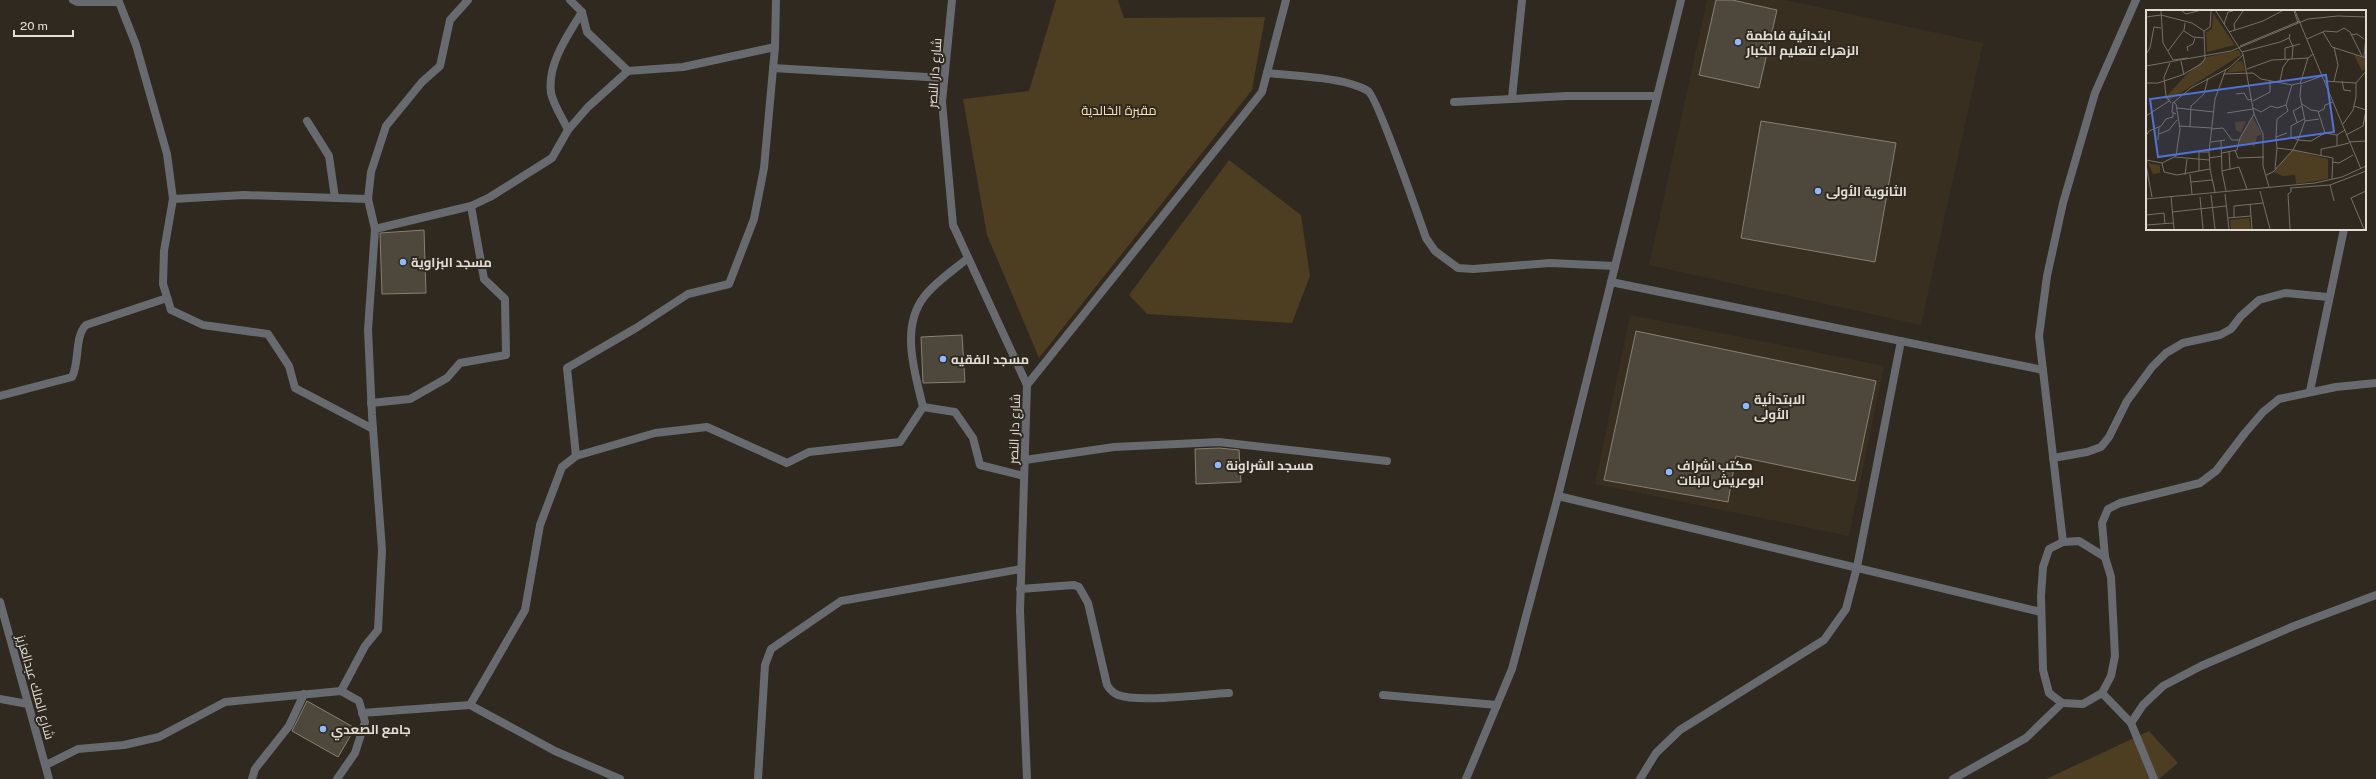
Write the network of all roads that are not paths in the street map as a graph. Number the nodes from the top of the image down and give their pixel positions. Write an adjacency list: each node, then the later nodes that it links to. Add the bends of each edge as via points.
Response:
1 (73, 0): 10 (street)
2 (468, 0): 24 (street, via 450,20 440,66 422,82 386,126 371,172)
3 (570, 0): 11 (street)
4 (776, 0): 12 (street)
5 (952, 0): 16 (street, شارع دار النصر)
6 (1286, 0): 15 (street)
7 (1522, 0): 18 (street)
8 (1681, 0): 17 (street)
9 (2136, 0): 34 (street, via 2095,93 2063,203 2047,276 2039,336)
10 (120, 1): 23 (street, via 136,45 167,154)
11 (582, 12): 14 (street, via 587,32); 21 (street, via 565,40 553,68 552,93)
12 (775, 47): 13 (street); 14 (street, via 683,67)
13 (773, 68): 16 (street); 42 (street, via 764,168 754,219 729,284 688,294 568,368)
14 (628, 71): 21 (street, via 588,107)
15 (1267, 73): 29 (street, via 1354,84 1370,92 1382,114 1426,238 1435,251 1458,268 1550,264); 36 (street, via 1262,92)
16 (944, 78): 28 (street, شارع دار النصر, via 942,102 953,225)
17 (1657, 96): 18 (street); 29 (street)
18 (1512, 98): 19 (street)
19 (1454, 102)
20 (307, 121): 22 (street, via 330,156)
21 (568, 130): 25 (street, via 552,158)
22 (335, 198): 23 (street, via 244,195); 24 (street)
23 (173, 199): 32 (street, via 164,251 162,284)
24 (368, 199): 26 (street)
25 (471, 206): 26 (street); 39 (street, via 484,279 505,299 506,355 460,363 447,378 410,399)
26 (376, 229): 39 (street, via 368,330)
27 (2344, 230): 31 (street)
28 (968, 258): 36 (street, شارع دار النصر); 40 (street, via 924,297 913,321 911,353)
29 (1615, 266): 30 (street)
30 (1611, 282): 33 (street); 47 (street)
31 (2328, 297): 37 (street); 43 (street, via 2285,294 2259,300 2241,316 2232,329 2220,335 2183,343 2166,353 2152,367 2127,401 2109,437 2101,447)
32 (167, 298): 38 (street, via 86,325 81,330 76,369 72,378); 41 (street, via 171,310 203,325 268,334 289,366 295,388)
33 (1902, 341): 34 (street); 50 (street)
34 (2044, 370): 43 (street)
35 (2376, 383): 37 (street)
36 (1027, 385): 44 (street, شارع دار النصر)
37 (2310, 391): 49 (street, via 2279,399 2263,412 2216,471 2200,483 2108,508 2102,523)
38 (0, 396)
39 (371, 403): 41 (street)
40 (923, 407): 42 (street, via 900,442 809,452 787,463 706,427 655,433); 46 (street, via 955,412 973,438 980,465)
41 (373, 429): 56 (street, via 382,550 378,630)
42 (576, 456): 64 (street, via 562,467 540,525 525,610)
43 (2053, 458): 48 (street)
44 (1024, 460): 45 (street, via 1114,447 1219,442); 46 (street, شارع دار النصر)
45 (1387, 461)
46 (1024, 476): 51 (street, شارع دار النصر)
47 (1558, 496): 50 (street); 65 (street, via 1512,669)
48 (2063, 542): 49 (street, via 2080,541); 55 (street, via 2049,549 2042,567)
49 (2105, 557): 59 (street, via 2111,577 2115,656 2111,676)
50 (1857, 567): 55 (street); 76 (street, via 1846,609 1824,640 1680,730 1656,753)
51 (1021, 569): 52 (street, شارع دار النصر); 73 (street, via 841,601 771,649 764,665)
52 (1020, 589): 57 (street, via 1074,585 1079,587 1088,603 1107,685 1110,691 1119,696 1133,698); 74 (street, شارع دار النصر)
53 (2376, 595): 67 (street, via 2294,626 2201,666 2163,686)
54 (0, 602): 63 (street, شارع الملك عبدالعزيز)
55 (2041, 612): 62 (street, via 2043,670 2049,693)
56 (341, 690): 58 (street); 66 (street, via 359,701)
57 (1229, 693)
58 (304, 694): 68 (street, via 226,702 159,737 124,746 78,749); 71 (street, via 289,726 255,769)
59 (2102, 694): 62 (street, via 2083,704); 67 (street)
60 (1383, 695): 65 (street)
61 (0, 699): 63 (street)
62 (2062, 703): 77 (street, via 2026,738)
63 (28, 704): 68 (street, شارع الملك عبدالعزيز)
64 (470, 705): 66 (street); 69 (street, via 555,751)
65 (1497, 705): 75 (street)
66 (362, 713): 72 (street, via 365,722 355,752)
67 (2131, 723): 78 (street)
68 (46, 765): 70 (street, شارع الملك عبدالعزيز)
69 (617, 778)
70 (49, 779)
71 (252, 779)
72 (337, 779)
73 (758, 779)
74 (1026, 779)
75 (1466, 779)
76 (1640, 779)
77 (1954, 779)
78 (2154, 779)

